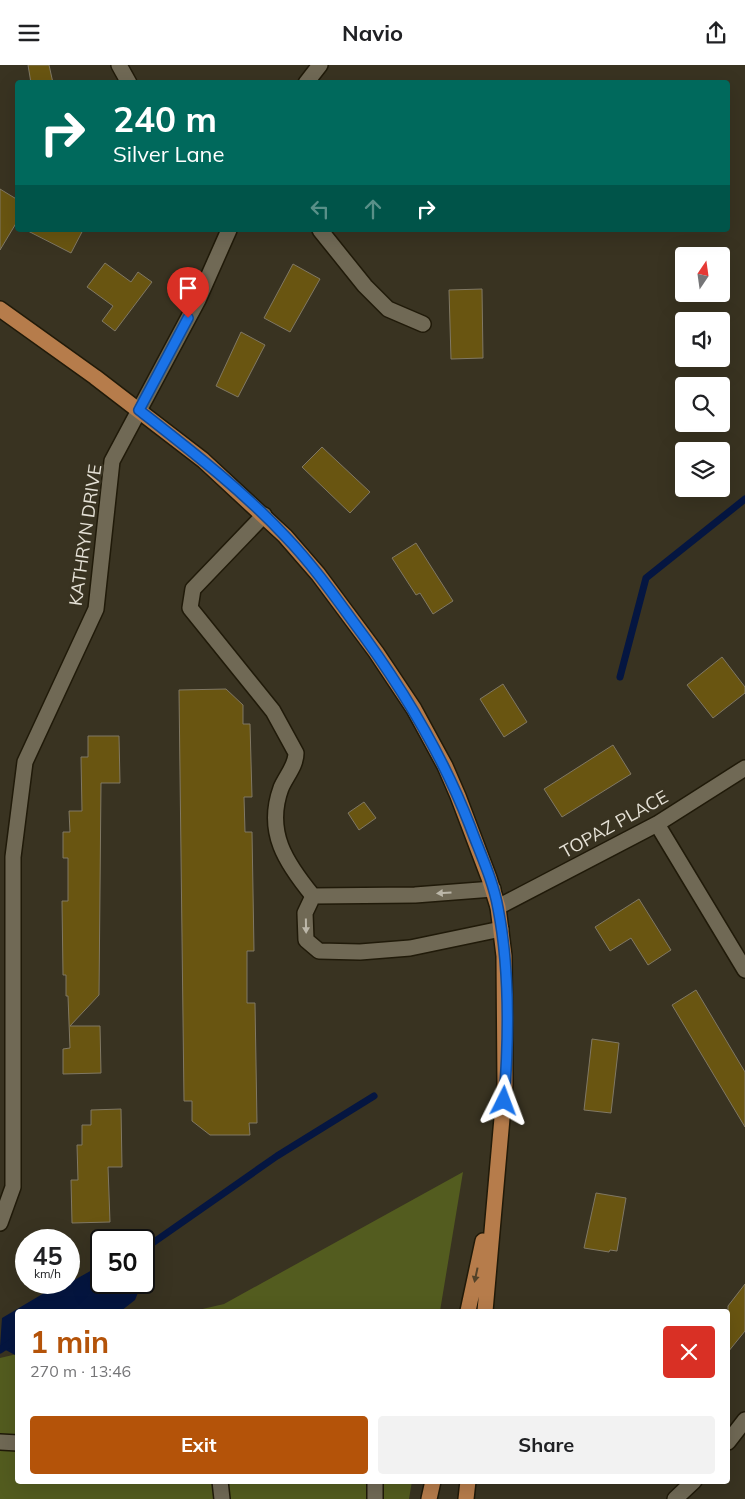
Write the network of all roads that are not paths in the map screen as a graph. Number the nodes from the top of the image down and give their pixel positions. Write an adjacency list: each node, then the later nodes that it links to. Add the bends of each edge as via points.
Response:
1 (119, 65): 3 (street)
2 (320, 65): 4 (street)
3 (127, 80)
4 (308, 80)
5 (228, 232): 9 (street, KATHRYN DRIVE, via 198,300)
6 (322, 232): 8 (street, via 388,309)
7 (0, 309): 9 (main road)
8 (423, 324)
9 (139, 410): 10 (main road); 16 (street, KATHRYN DRIVE, via 112,461 96,609 25,762)
10 (264, 515): 13 (main road, via 318,574 414,709 458,796); 14 (street, via 193,589 190,608 272,711 296,753 296,761 285,777 275,804 278,838 291,870)
11 (745, 768): 12 (street, TOPAZ PLACE)
12 (657, 825): 15 (street, TOPAZ PLACE); 18 (street)
13 (493, 889): 14 (street, one-way to 14, via 414,895); 15 (main road)
14 (313, 896): 17 (street, one-way to 17, via 305,913 306,941 319,951 410,948)
15 (498, 907): 17 (main road)
16 (6, 916): 20 (street, KATHRYN DRIVE, via 13,1187)
17 (501, 929): 19 (main road, via 506,1084)
18 (745, 970)
19 (498, 1176): 21 (main road, one-way to 21); 22 (main road)
20 (0, 1223)
21 (468, 1309)
22 (485, 1309)
23 (745, 1421): 24 (street)
24 (730, 1440)
25 (0, 1442): 26 (street)
26 (15, 1443)
27 (220, 1484): 32 (street)
28 (374, 1484): 33 (street)
29 (432, 1484): 34 (main road)
30 (468, 1484): 35 (main road)
31 (691, 1484): 36 (street)
32 (222, 1499)
33 (374, 1499)
34 (429, 1499)
35 (466, 1499)
36 (675, 1499)

